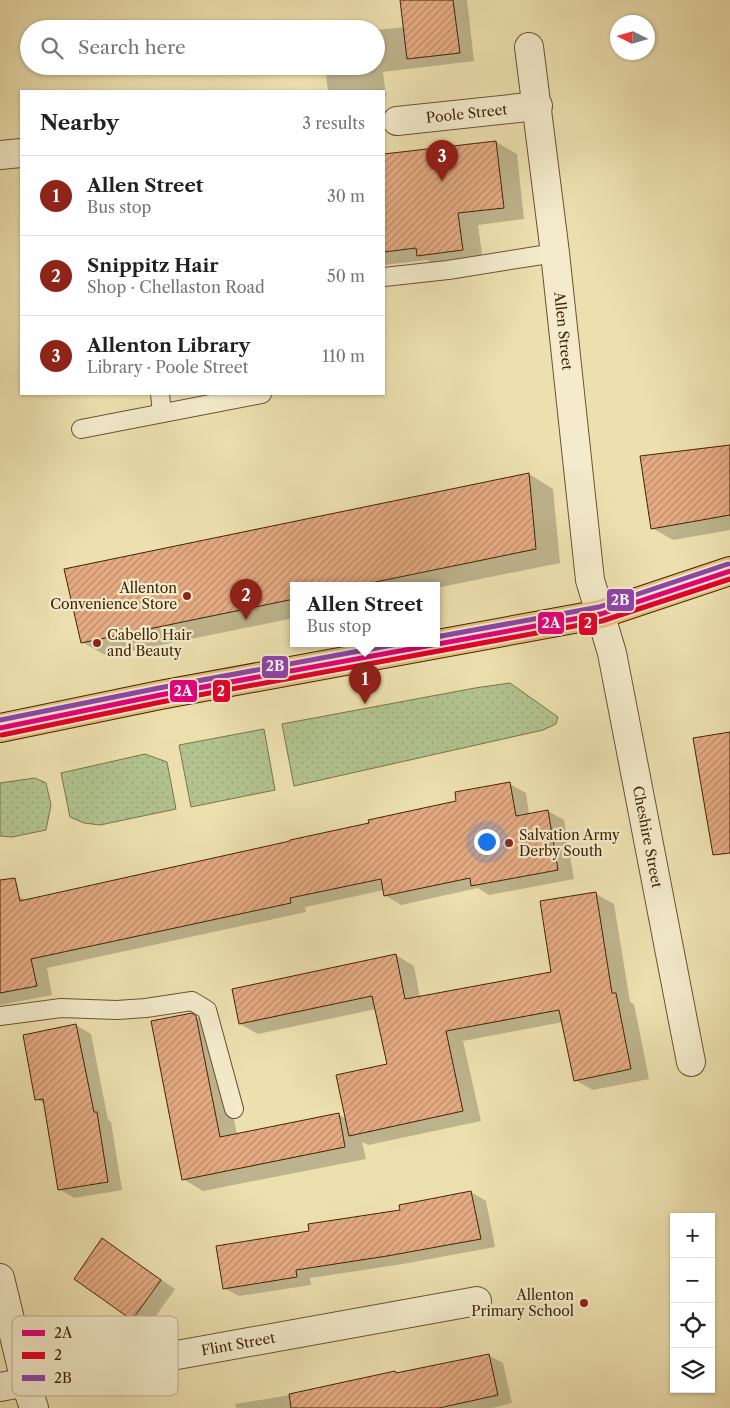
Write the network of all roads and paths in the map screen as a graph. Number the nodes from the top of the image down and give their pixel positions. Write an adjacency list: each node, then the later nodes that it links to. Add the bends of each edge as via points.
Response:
1 (529, 47): 2 (street, Allen Street)
2 (538, 106): 3 (street, Poole Street); 6 (street, Allen Street)
3 (396, 121)
4 (20, 153): 5 (street)
5 (0, 155)
6 (555, 253): 7 (lane); 13 (street, Allen Street, via 590,580)
7 (385, 277)
8 (160, 395): 10 (lane)
9 (257, 395): 10 (lane)
10 (162, 413): 11 (lane)
11 (81, 429)
12 (730, 572): 13 (main road)
13 (601, 614): 14 (main road); 18 (street, Cheshire Street, via 612,653)
14 (440, 644)
15 (421, 647): 16 (main road)
16 (0, 728)
17 (0, 1016): 19 (lane, via 61,1008 146,1008 192,1001 207,1010)
18 (691, 1062)
19 (234, 1109)
20 (0, 1278): 23 (street)
21 (477, 1301): 22 (street, Flint Street)
22 (178, 1354)
23 (12, 1376)
24 (24, 1396): 25 (street)
25 (34, 1408)

